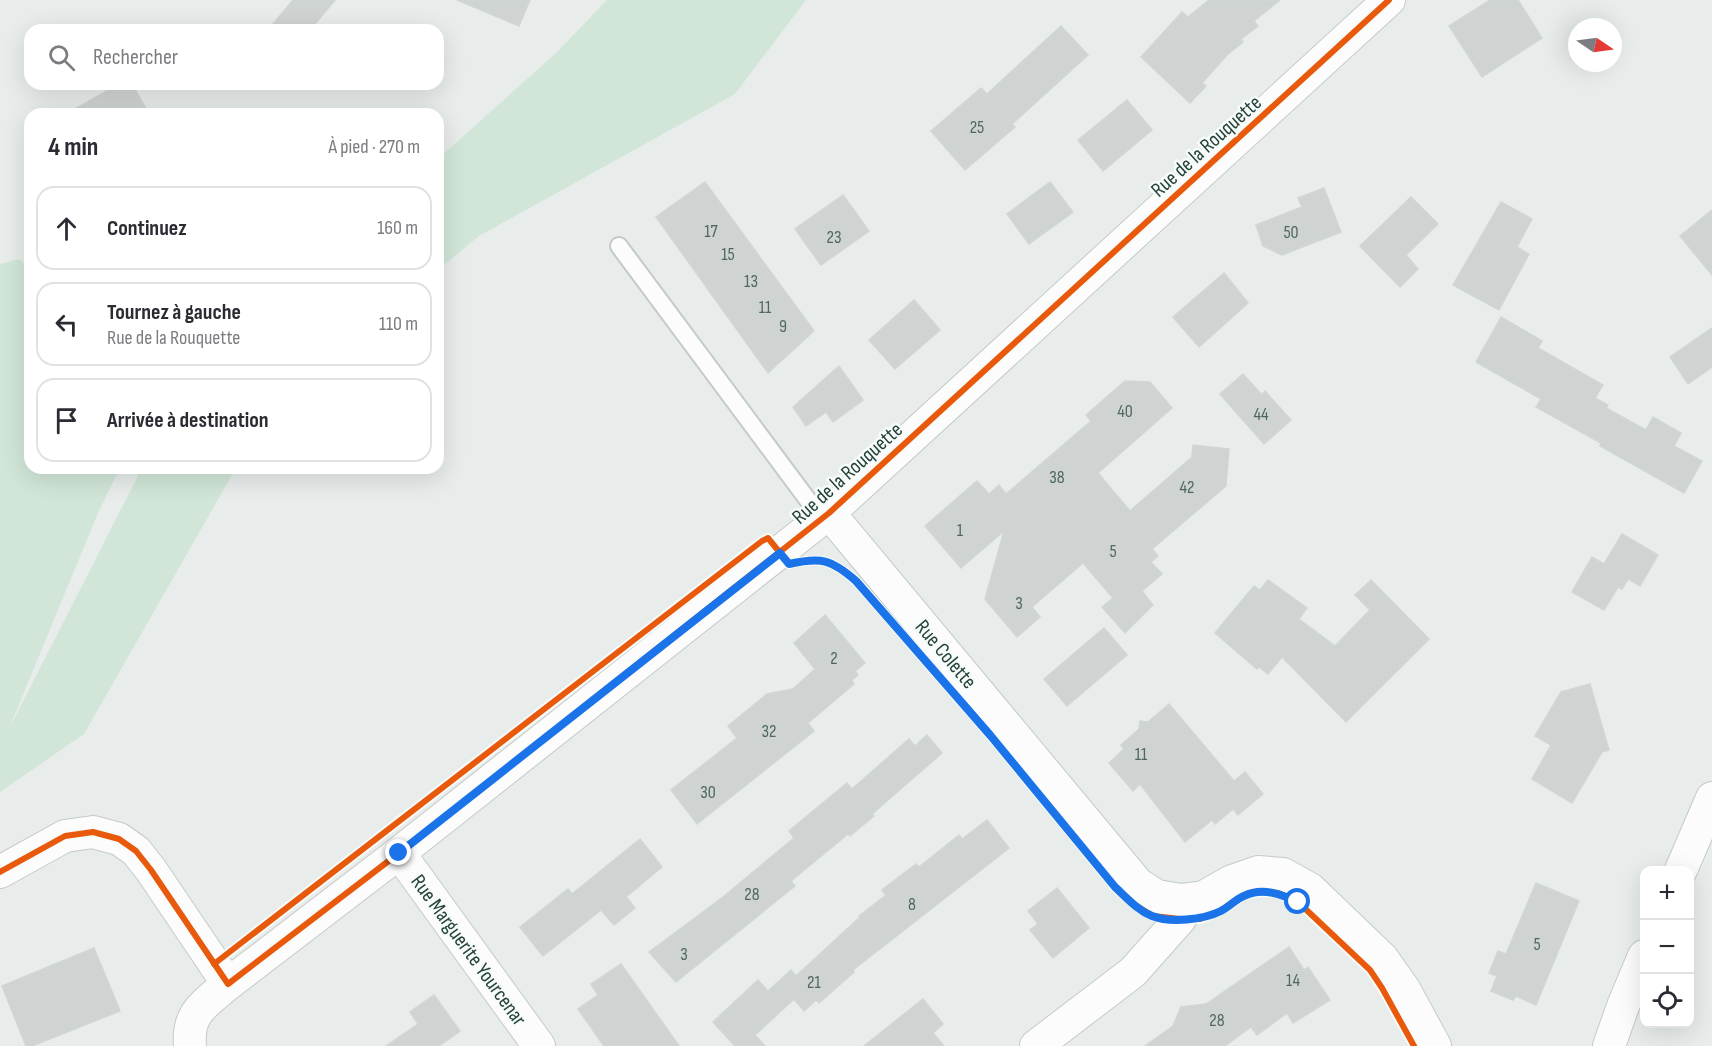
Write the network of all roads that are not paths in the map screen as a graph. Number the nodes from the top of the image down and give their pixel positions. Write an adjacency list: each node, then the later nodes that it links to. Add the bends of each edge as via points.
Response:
1 (1389, 0): 3 (street, Rue de la Rouquette)
2 (619, 246): 3 (lane)
3 (825, 516): 5 (street, Rue de la Rouquette); 8 (street, Rue Colette, via 1138,884 1157,896)
4 (1712, 798): 6 (street)
5 (399, 853): 10 (street, Rue de la Rouquette); 12 (street, Rue Marguerite Yourcenar)
6 (1683, 866)
7 (0, 872): 10 (street, via 65,836 93,832 119,838 151,870)
8 (1181, 900): 13 (street, via 1180,919 1133,972); 14 (street, Rue Colette, via 1204,897 1258,872 1283,874 1310,889 1382,958)
9 (1640, 966): 15 (street)
10 (228, 984): 11 (street, Rue de la Rouquette, via 196,1012 189,1032)
11 (190, 1046)
12 (539, 1046)
13 (1036, 1046)
14 (1436, 1046)
15 (1609, 1046)

